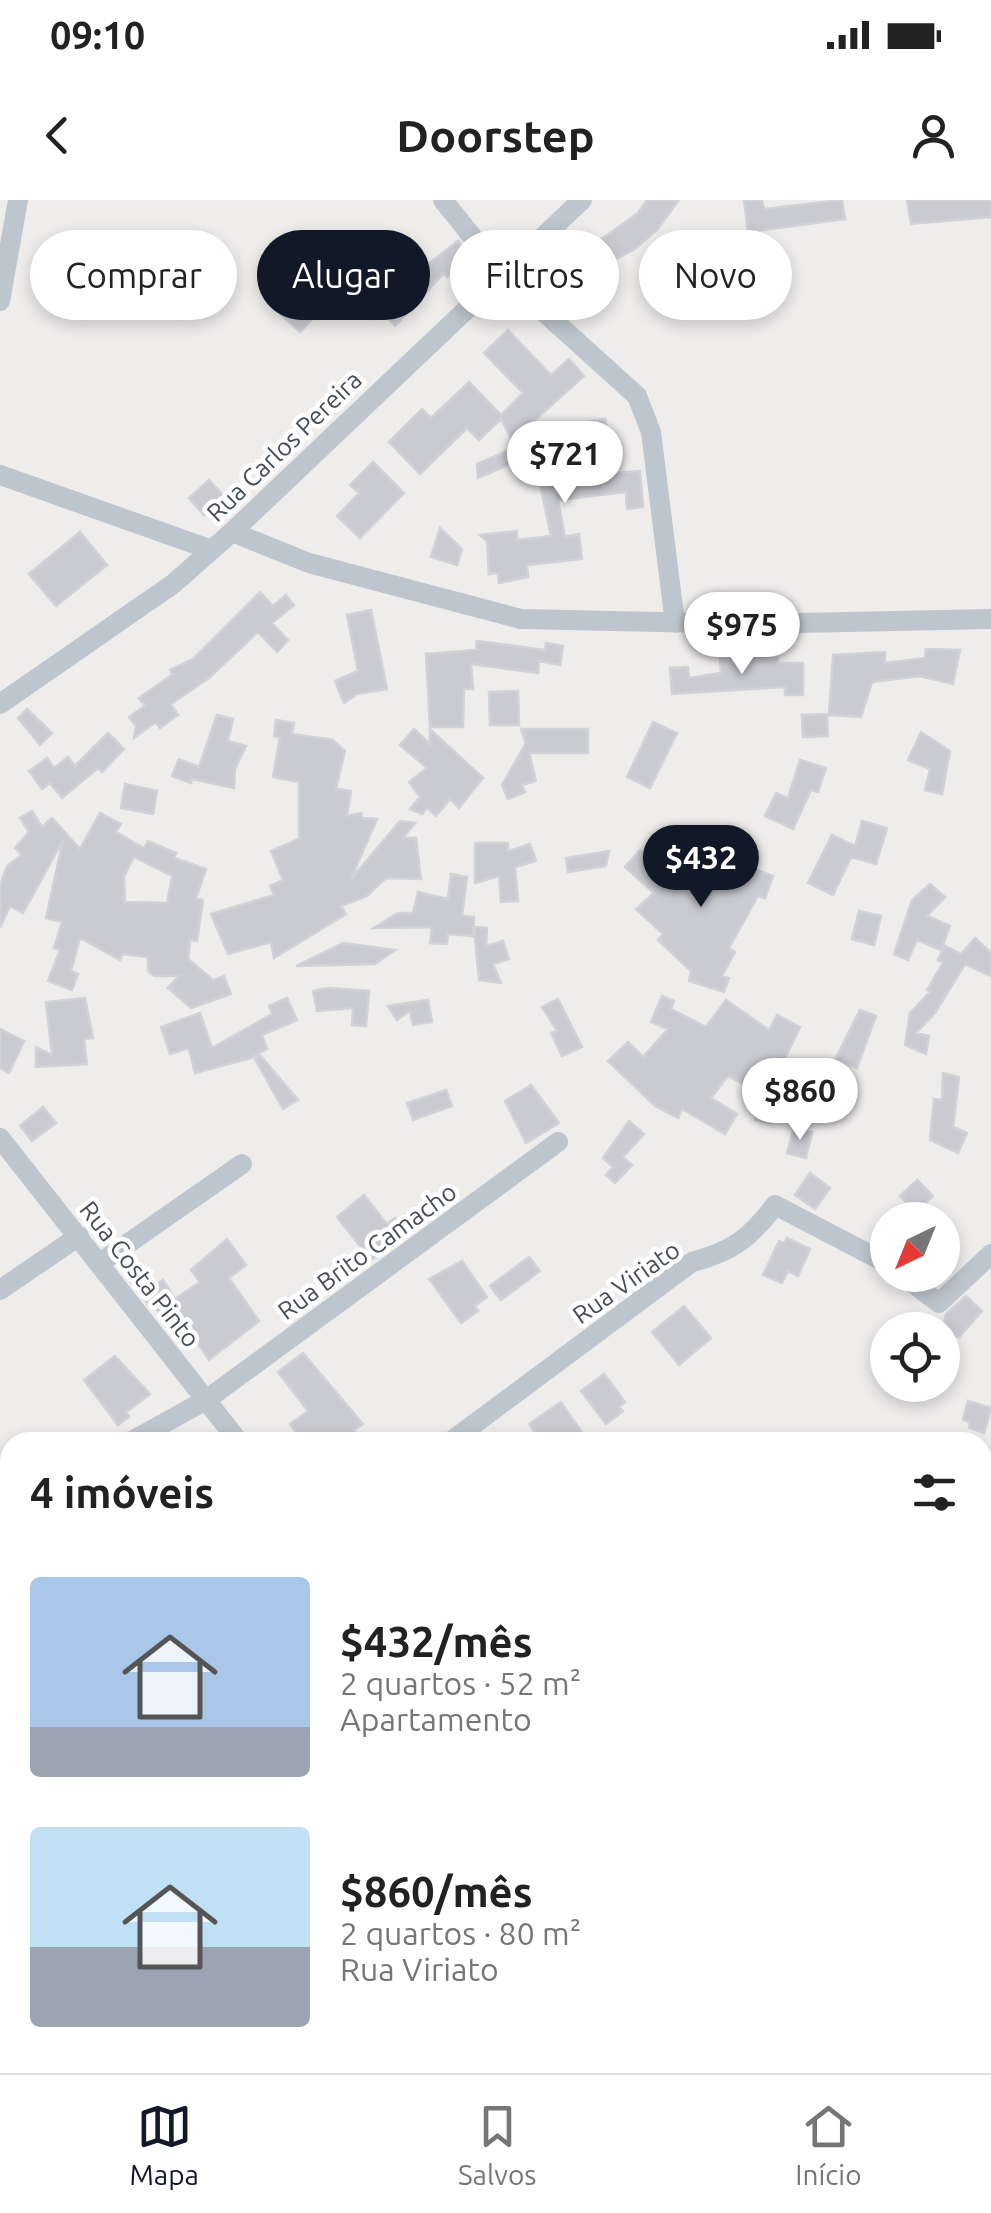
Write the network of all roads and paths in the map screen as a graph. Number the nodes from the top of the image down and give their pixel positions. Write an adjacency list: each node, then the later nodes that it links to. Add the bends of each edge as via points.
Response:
1 (18, 200): 6 (street)
2 (443, 200): 4 (street)
3 (582, 200): 5 (street, Rua Carlos Pereira)
4 (467, 230)
5 (550, 230)
6 (0, 301)
7 (454, 320): 10 (street, Rua Carlos Pereira)
8 (553, 320): 13 (street, via 637,396 651,432)
9 (0, 475): 11 (street)
10 (232, 532): 11 (street, Rua Carlos Pereira); 13 (street, via 309,563 472,610 521,619)
11 (212, 550): 14 (street, Rua Carlos Pereira)
12 (991, 618): 13 (street)
13 (675, 623)
14 (0, 704)
15 (0, 1138): 18 (street, Rua Costa Pinto)
16 (558, 1142): 26 (street, Rua Brito Camacho)
17 (242, 1164): 21 (street)
18 (79, 1236): 21 (street, Rua Costa Pinto); 23 (street)
19 (991, 1254): 22 (street)
20 (870, 1255): 29 (street, Rua Viriato, via 775,1205 750,1238 692,1262)
21 (100, 1264): 26 (street, Rua Costa Pinto)
22 (960, 1283)
23 (0, 1290)
24 (924, 1292): 25 (street, via 939,1303)
25 (951, 1292)
26 (206, 1400): 27 (street, Rua Brito Camacho); 28 (street, Rua Costa Pinto)
27 (148, 1432)
28 (231, 1432)
29 (463, 1432)

